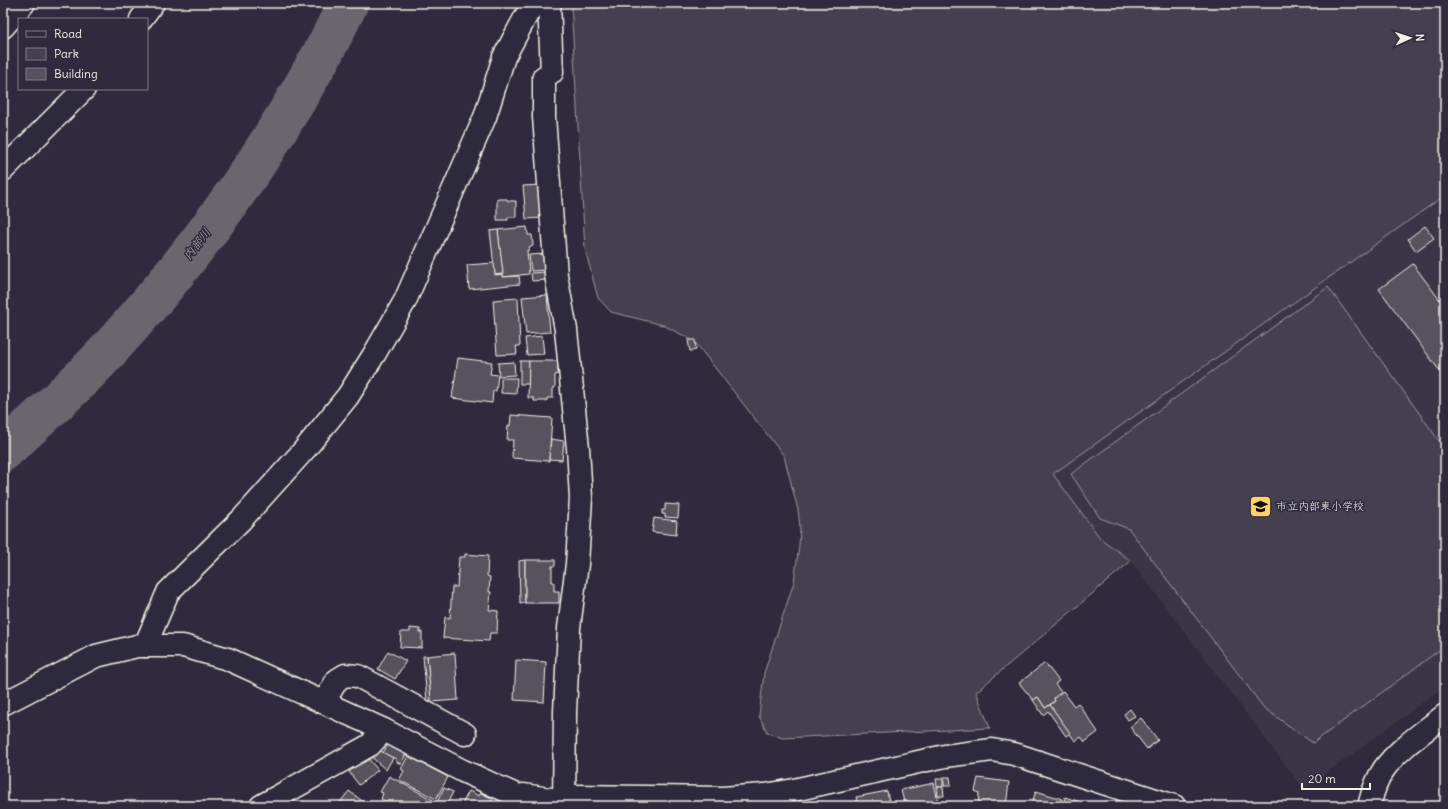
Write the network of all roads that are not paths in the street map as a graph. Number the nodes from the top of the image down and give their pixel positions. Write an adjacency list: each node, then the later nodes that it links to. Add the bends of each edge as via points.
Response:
1 (24, 3): 6 (street)
2 (153, 3): 5 (street)
3 (533, 3): 9 (street, via 504,57 485,117 405,301 379,346 348,396 305,449 242,519 168,592)
4 (549, 3): 17 (street, via 552,72 544,77 544,117 556,275 566,330 581,498 577,564 569,628)
5 (142, 18)
6 (3, 27)
7 (83, 90): 8 (street)
8 (3, 170)
9 (145, 646): 10 (street, via 183,646 228,659); 11 (street, via 96,656)
10 (324, 702): 13 (street); 14 (street, via 337,680 345,675 358,676)
11 (3, 704)
12 (1445, 715): 20 (street, via 1398,751 1384,769)
13 (384, 730): 16 (street); 18 (street, via 370,746)
14 (466, 734)
15 (792, 798): 17 (street, via 765,795 722,798 574,796); 19 (street, via 945,756 992,750 1014,754)
16 (515, 801): 17 (street, via 523,794)
17 (564, 803)
18 (262, 806)
19 (1174, 806)
20 (1369, 806)

